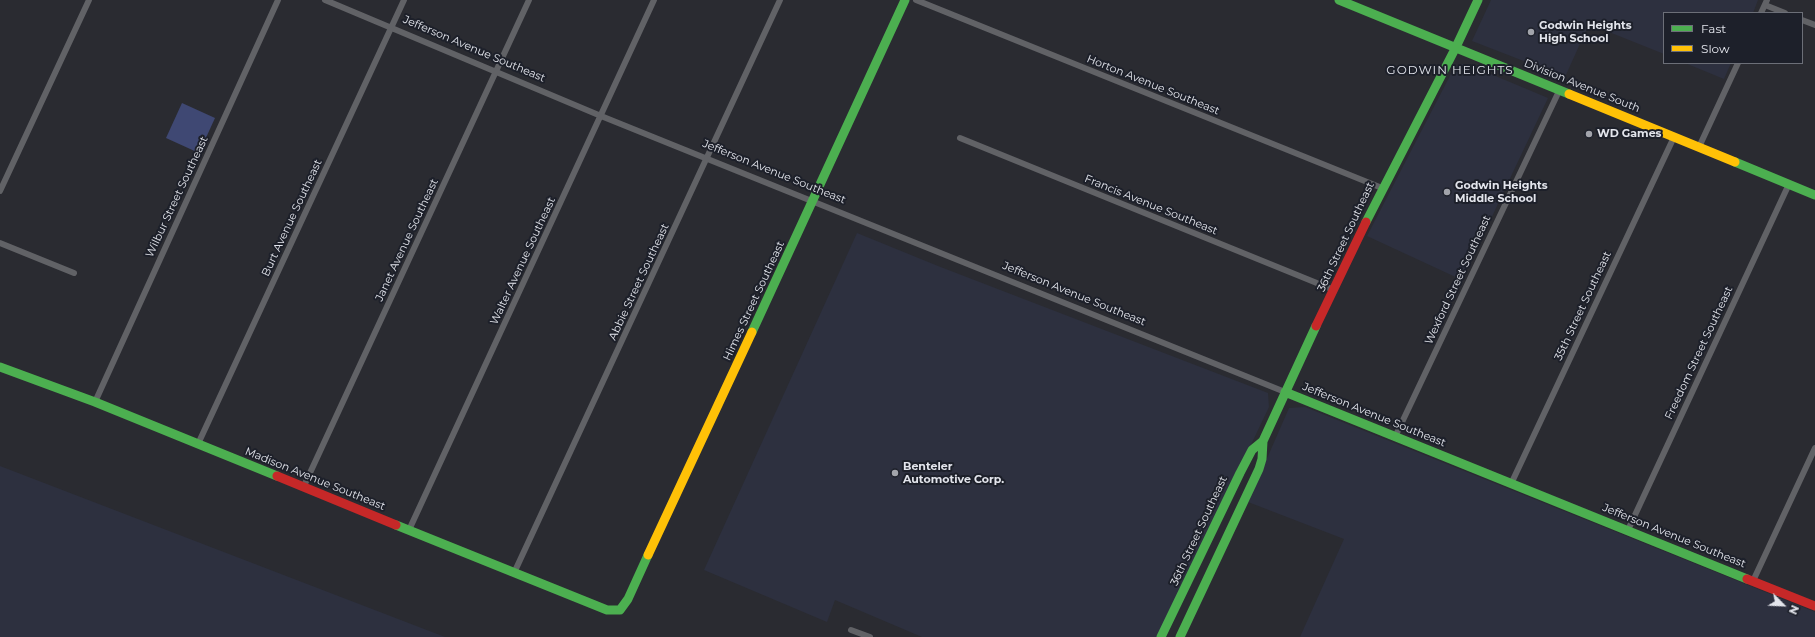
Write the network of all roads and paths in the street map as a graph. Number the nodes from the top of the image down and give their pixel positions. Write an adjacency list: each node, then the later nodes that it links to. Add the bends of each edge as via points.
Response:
1 (88, 0): 29 (street)
2 (278, 0): 37 (street, Wilbur Street Southeast)
3 (325, 0): 17 (street, Jefferson Avenue Southeast)
4 (404, 0): 17 (street, Burt Avenue Southeast)
5 (529, 0): 20 (street, Janet Avenue Southeast)
6 (654, 0): 22 (street, Walter Avenue Southeast)
7 (780, 0): 26 (street, Abbie Street Southeast)
8 (905, 0): 31 (street, Himes Street Southeast)
9 (916, 0): 28 (street, Horton Avenue Southeast)
10 (1341, 0): 18 (street, Division Avenue South)
11 (1478, 0): 18 (street, 36th Street Southeast)
12 (1766, 2): 13 (street); 14 (street)
13 (1761, 12)
14 (1783, 12)
15 (1803, 20): 16 (street)
16 (1815, 25)
17 (392, 28): 20 (street, Jefferson Avenue Southeast); 40 (street, Burt Avenue Southeast)
18 (1456, 47): 21 (street, Division Avenue South); 28 (street, 36th Street Southeast)
19 (1738, 64): 25 (street)
20 (497, 71): 22 (street, Jefferson Avenue Southeast); 43 (street, Janet Avenue Southeast)
21 (1560, 89): 23 (street, Division Avenue South); 38 (street, Wexford Street Southeast)
22 (601, 116): 26 (street, Jefferson Avenue Southeast); 44 (street, Walter Avenue Southeast)
23 (1674, 137): 25 (street, Division Avenue South); 42 (street, 35th Street Southeast)
24 (960, 138): 34 (street, Francis Avenue Southeast)
25 (1700, 147): 27 (street, Division Avenue South)
26 (708, 158): 31 (street, Jefferson Avenue Southeast); 46 (street, Abbie Street Southeast)
27 (1789, 184): 30 (street, Division Avenue South); 45 (street, Freedom Street Southeast)
28 (1382, 188): 34 (street, 36th Street Southeast)
29 (0, 191)
30 (1815, 195)
31 (814, 201): 36 (street, Jefferson Avenue Southeast); 49 (street, Himes Street Southeast, via 628,599)
32 (0, 243): 33 (street)
33 (74, 273)
34 (1334, 290): 36 (street, 36th Street Southeast)
35 (0, 368): 37 (street, Madison Avenue Southeast)
36 (1285, 392): 38 (street, Jefferson Avenue Southeast); 39 (street, 36th Street Southeast)
37 (95, 402): 40 (street, Madison Avenue Southeast)
38 (1395, 437): 42 (street, Jefferson Avenue Southeast)
39 (1263, 441): 52 (street, 36th Street Southeast, via 1252,450 1243,467); 53 (street, 36th Street Southeast, via 1259,469)
40 (198, 444): 43 (street, Madison Avenue Southeast)
41 (1815, 448): 47 (street)
42 (1510, 484): 45 (street, Jefferson Avenue Southeast)
43 (304, 488): 44 (street, Madison Avenue Southeast)
44 (409, 530): 46 (street, Madison Avenue Southeast)
45 (1628, 530): 47 (street, Jefferson Avenue Southeast)
46 (514, 573): 49 (street, Madison Avenue Southeast, via 607,610)
47 (1753, 581): 48 (street, Jefferson Avenue Southeast)
48 (1815, 606)
49 (620, 610)
50 (851, 630): 51 (street)
51 (870, 637)
52 (1162, 637)
53 (1180, 637)

